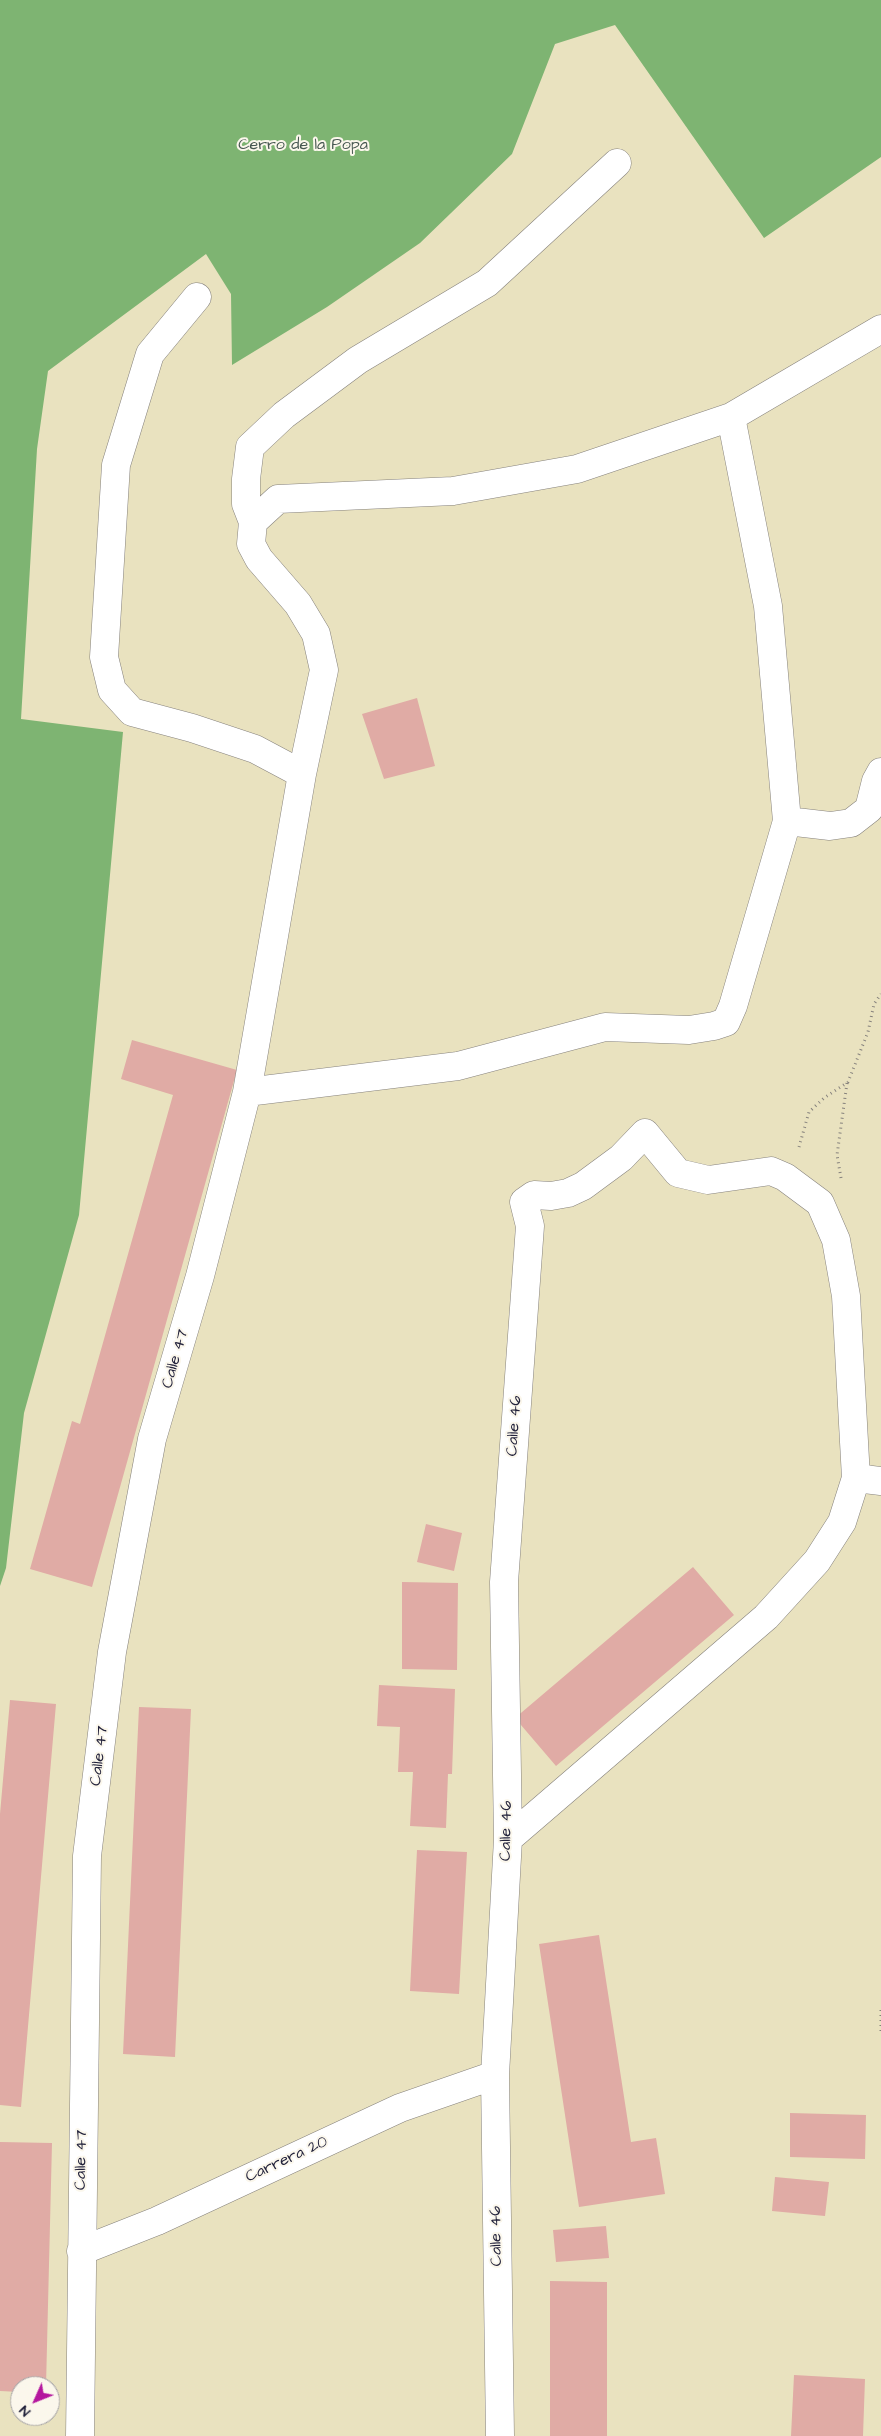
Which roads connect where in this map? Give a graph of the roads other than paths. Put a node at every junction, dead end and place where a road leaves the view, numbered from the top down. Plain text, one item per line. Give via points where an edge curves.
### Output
1 (617, 162) dead end
2 (197, 297) dead end
3 (881, 329) edge
4 (731, 417) junction
5 (253, 522) junction
6 (881, 772) edge
7 (302, 774) junction
8 (787, 821) junction
9 (247, 1092) junction
10 (868, 1480) edge
11 (508, 1840) junction
12 (495, 2075) junction
13 (81, 2252) junction
14 (80, 2436) edge
15 (500, 2436) edge

1 - 5 street, Calle 47 via 487,282 358,360 284,415 250,447 246,504
2 - 7 street via 150,354 116,465 104,657 112,690 132,712 255,750
3 - 4 street
4 - 5 street via 577,469 453,491 278,499
4 - 8 street via 768,606
5 - 7 street, Calle 47 via 250,544 298,604 316,634 324,670
6 - 8 street via 869,809 851,823 830,826
7 - 9 street, Calle 47
8 - 9 street via 726,1022 689,1030 605,1027 458,1066
9 - 13 street, Calle 47 via 200,1276 152,1439 112,1652 87,1856
10 - 11 street via 817,1562 766,1617
10 - 11 street, Calle 46 via 846,1296 836,1240 820,1203 785,1177 771,1171 708,1180 678,1173 645,1133 621,1158 583,1186 550,1196 534,1195 524,1202 530,1226 504,1582
11 - 12 street, Calle 46
12 - 13 street, Carrera 20 via 400,2108 157,2221
12 - 15 street, Calle 46
13 - 14 street, Calle 47

